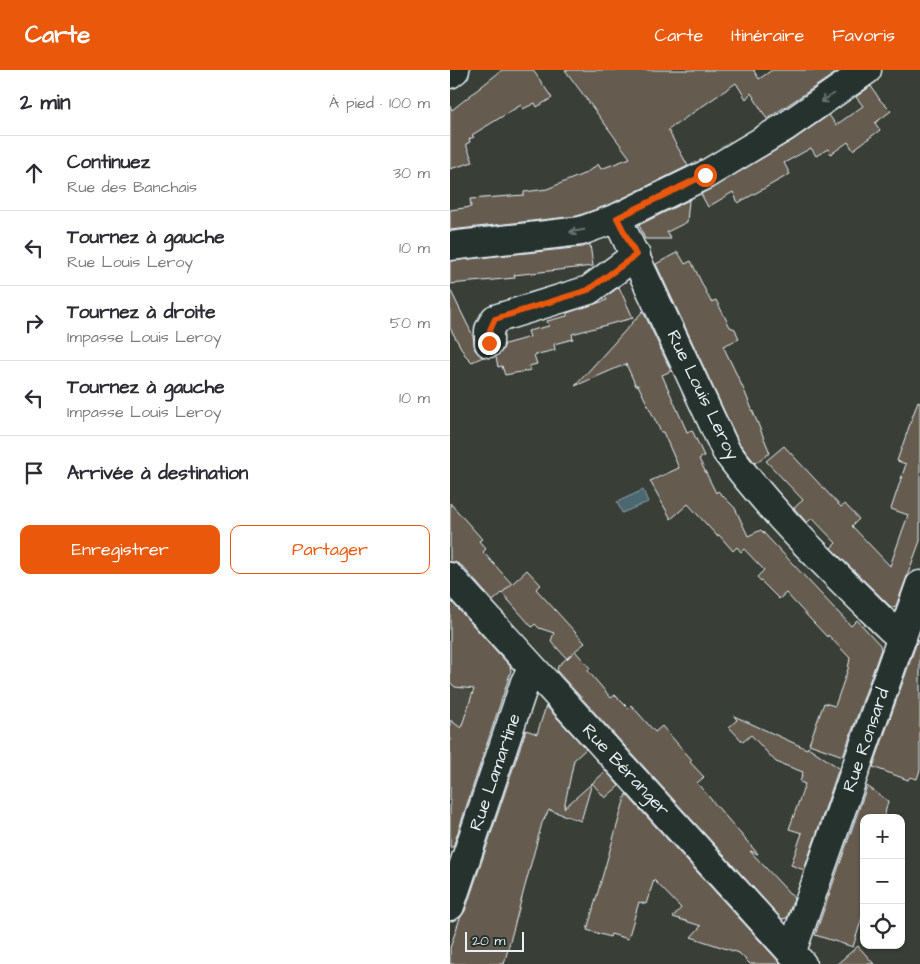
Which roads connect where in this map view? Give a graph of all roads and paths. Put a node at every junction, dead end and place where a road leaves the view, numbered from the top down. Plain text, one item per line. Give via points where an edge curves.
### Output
1 (455, 70) edge
2 (867, 70) edge
3 (450, 74) edge
4 (617, 218) junction
5 (450, 246) edge
6 (636, 255) junction
7 (489, 343) dead end
8 (450, 577) edge
9 (920, 585) edge
10 (902, 638) junction
11 (532, 669) junction
12 (450, 906) edge
13 (797, 958) edge

1 - 3 street
2 -> 4 street via 769,137 705,175
4 -> 5 street via 581,231
4 - 6 street, Rue Louis Leroy
6 - 7 street via 588,290 495,319
6 - 10 street, Rue Louis Leroy via 726,451 744,476 807,546
8 - 11 street, Rue Béranger
9 - 10 street, Rue Ronsard
10 - 13 street, Rue Ronsard
11 - 12 street, Rue Lamartine
11 - 13 street, Rue Béranger

